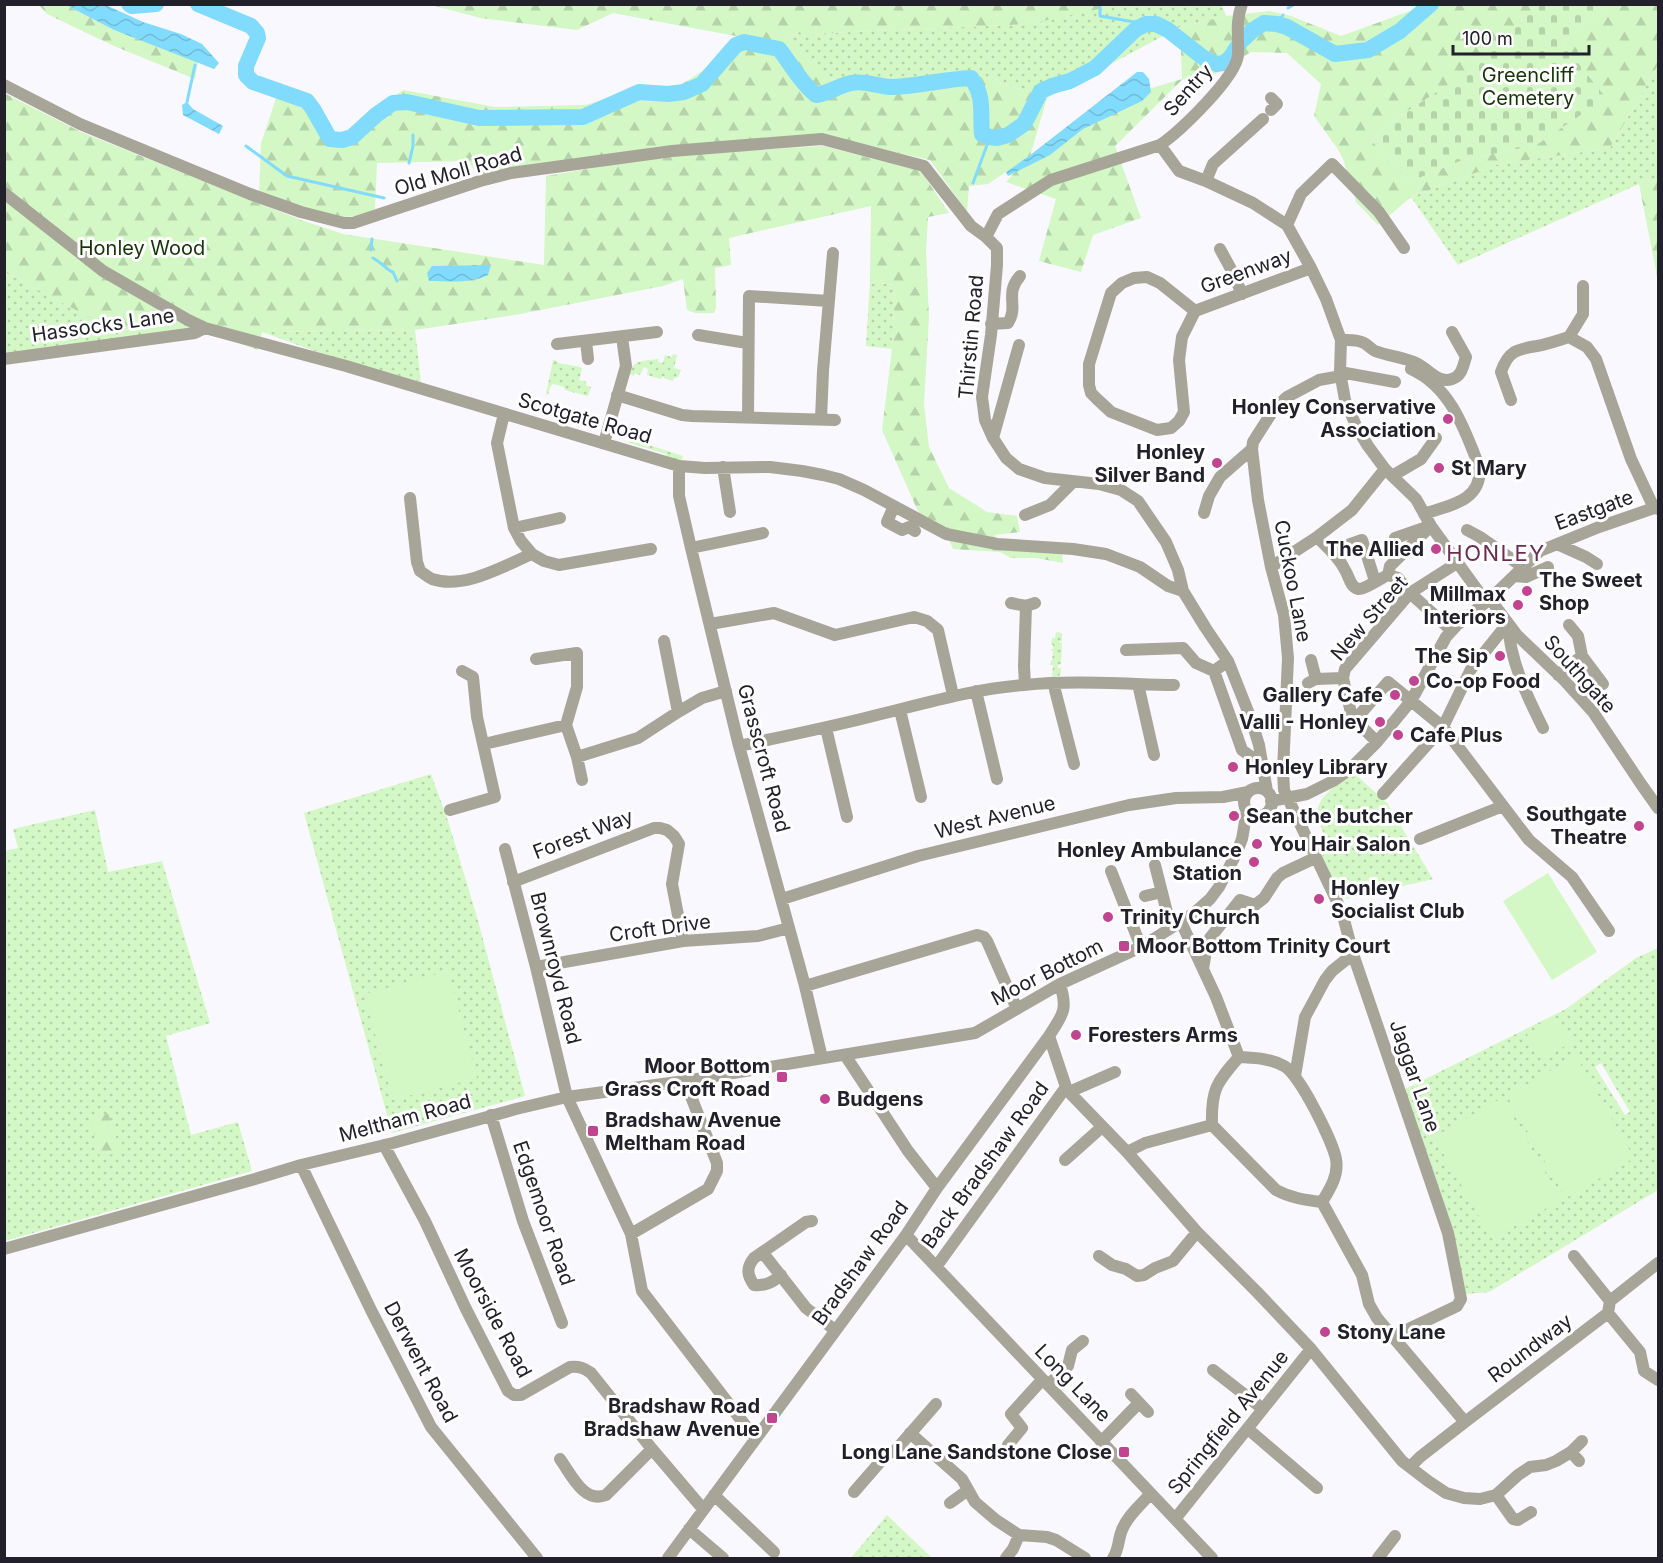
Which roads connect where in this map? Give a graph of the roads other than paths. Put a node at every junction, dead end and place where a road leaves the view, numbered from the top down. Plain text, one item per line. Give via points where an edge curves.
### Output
1 (1242, 4) edge
2 (4, 85) edge
3 (1269, 109) dead end
4 (1160, 145) junction
5 (1206, 181) junction
6 (4, 193) edge
7 (1287, 225) junction
8 (986, 237) junction
9 (1404, 248) dead end
10 (1220, 249) dead end
11 (833, 253) dead end
12 (1311, 268) junction
13 (1020, 276) dead end
14 (1583, 286) dead end
15 (1242, 294) junction
16 (829, 301) junction
17 (1195, 311) junction
18 (991, 324) junction
19 (205, 328) junction
20 (657, 332) dead end
21 (1452, 332) dead end
22 (698, 335) dead end
23 (622, 337) junction
24 (1569, 338) junction
25 (1341, 340) junction
26 (586, 341) junction
27 (747, 343) junction
28 (557, 344) dead end
29 (1019, 345) dead end
30 (4, 359) edge
31 (588, 359) dead end
32 (1411, 369) dead end
33 (1340, 374) junction
34 (1395, 382) dead end
35 (617, 395) junction
36 (1511, 400) dead end
37 (504, 414) junction
38 (748, 417) junction
39 (821, 419) junction
40 (835, 420) dead end
41 (993, 438) junction
42 (1436, 438) dead end
43 (604, 443) junction
44 (1252, 446) junction
45 (679, 466) junction
46 (723, 467) junction
47 (1388, 473) junction
48 (1073, 482) junction
49 (410, 498) dead end
50 (894, 506) junction
51 (1656, 509) edge
52 (730, 512) dead end
53 (1203, 513) dead end
54 (1424, 514) junction
55 (1025, 515) dead end
56 (560, 518) dead end
57 (1431, 526) junction
58 (514, 528) junction
59 (1467, 530) dead end
60 (915, 531) dead end
61 (763, 533) dead end
62 (1317, 537) junction
63 (1395, 538) dead end
64 (1557, 544) junction
65 (691, 548) junction
66 (651, 549) dead end
67 (532, 554) junction
68 (1333, 554) junction
69 (1457, 563) junction
70 (1597, 564) dead end
71 (1271, 567) junction
72 (1548, 567) dead end
73 (1518, 572) junction
74 (1388, 575) junction
75 (1375, 581) junction
76 (1183, 591) junction
77 (1410, 593) junction
78 (1488, 600) junction
79 (1011, 603) dead end
80 (1508, 623) junction
81 (710, 624) junction
82 (1569, 625) dead end
83 (1451, 630) junction
84 (664, 641) dead end
85 (1126, 650) dead end
86 (1582, 656) junction
87 (536, 659) dead end
88 (1311, 660) dead end
89 (1228, 661) junction
90 (462, 671) dead end
91 (1214, 671) junction
92 (1558, 675) junction
93 (1342, 678) junction
94 (1055, 683) junction
95 (1138, 684) junction
96 (1603, 684) dead end
97 (1025, 685) junction
98 (1174, 685) dead end
99 (726, 691) junction
100 (976, 691) junction
101 (953, 695) junction
102 (1411, 701) junction
103 (900, 710) junction
104 (678, 712) junction
105 (1355, 720) junction
106 (566, 725) junction
107 (1443, 727) junction
108 (826, 728) junction
109 (1543, 728) dead end
110 (1377, 742) junction
111 (484, 744) junction
112 (739, 746) junction
113 (1154, 755) dead end
114 (577, 756) junction
115 (1074, 764) dead end
116 (1261, 764) junction
117 (997, 778) dead end
118 (582, 780) dead end
119 (1249, 792) junction
120 (1383, 794) dead end
121 (1269, 796) junction
122 (921, 797) dead end
123 (1223, 797) junction
124 (1288, 798) junction
125 (1503, 806) junction
126 (1246, 808) junction
127 (1659, 808) edge
128 (450, 810) dead end
129 (1264, 814) junction
130 (847, 818) dead end
131 (1242, 839) junction
132 (1420, 839) dead end
133 (505, 849) dead end
134 (1315, 858) junction
135 (1155, 865) dead end
136 (1111, 871) dead end
137 (513, 882) junction
138 (1162, 892) junction
139 (1144, 896) dead end
140 (782, 899) junction
141 (1176, 925) junction
142 (789, 928) junction
143 (1609, 931) dead end
144 (1188, 936) junction
145 (1210, 938) junction
146 (683, 941) junction
147 (1141, 946) junction
148 (1353, 954) junction
149 (536, 967) junction
150 (1203, 969) junction
151 (1060, 984) junction
152 (805, 986) junction
153 (1017, 1009) junction
154 (1049, 1036) junction
155 (845, 1055) junction
156 (1239, 1057) junction
157 (822, 1058) junction
158 (1115, 1072) dead end
159 (1295, 1076) junction
160 (685, 1081) junction
161 (1068, 1089) junction
162 (567, 1097) junction
163 (491, 1115) junction
164 (1212, 1125) junction
165 (1102, 1127) junction
166 (384, 1145) junction
167 (1127, 1152) junction
168 (1065, 1160) dead end
169 (302, 1165) junction
170 (937, 1188) junction
171 (1322, 1202) junction
172 (812, 1221) dead end
173 (1197, 1232) junction
174 (631, 1234) junction
175 (906, 1235) junction
176 (4, 1249) edge
177 (764, 1253) junction
178 (1099, 1256) dead end
179 (1574, 1256) dead end
180 (1659, 1263) edge
181 (936, 1267) junction
182 (782, 1275) junction
183 (1609, 1307) junction
184 (562, 1323) dead end
185 (835, 1330) junction
186 (1394, 1336) junction
187 (1083, 1341) dead end
188 (1311, 1350) junction
189 (1213, 1370) dead end
190 (1659, 1380) edge
191 (1045, 1382) junction
192 (1139, 1403) dead end
193 (936, 1404) dead end
194 (1263, 1409) junction
195 (1465, 1422) junction
196 (1248, 1429) junction
197 (910, 1433) junction
198 (756, 1438) junction
199 (1582, 1441) dead end
200 (1101, 1442) junction
201 (1008, 1445) dead end
202 (651, 1449) junction
203 (560, 1459) dead end
204 (1410, 1467) junction
205 (1317, 1488) dead end
206 (968, 1490) junction
207 (854, 1492) dead end
208 (714, 1494) junction
209 (1150, 1494) junction
210 (1496, 1495) junction
211 (950, 1503) dead end
212 (703, 1509) junction
213 (1531, 1512) dead end
214 (1175, 1519) junction
215 (688, 1529) junction
216 (1019, 1535) junction
217 (1395, 1536) dead end
218 (774, 1552) dead end
219 (537, 1558) edge
220 (668, 1558) edge
221 (723, 1558) edge
222 (1006, 1558) edge
223 (1085, 1558) edge
224 (1113, 1558) edge
225 (1212, 1558) edge
226 (1378, 1558) edge

1 - 4 street, Sentry via 1236,64 1188,122
2 - 8 street, Old Moll Road via 80,124 250,194 344,223 511,173 672,151 822,139 924,166 971,226
3 - 5 street via 1212,164
4 - 5 street via 1179,171
4 - 8 street via 1051,180 998,214
5 - 7 street via 1253,203
6 - 19 street, Scotgate Road via 103,271
7 - 9 street via 1301,194 1332,164 1379,212
7 - 12 street
8 - 18 street, Thirstin Road via 997,249
10 - 15 street
11 - 16 street
12 - 15 street, Greenway
12 - 25 street
13 - 18 street via 1011,291 1012,316 1008,323
14 - 24 street via 1583,314
15 - 17 street, Greenway
16 - 27 street via 748,296
16 - 39 street
17 - 17 street, Greenway via 1182,337 1179,360 1184,412 1171,429 1157,430 1111,412 1096,399 1089,385 1089,364 1111,293 1122,283 1147,277
18 - 41 street, Thirstin Road via 982,397 985,420
19 - 30 street, Hassocks Lane via 195,333
19 - 37 street, Scotgate Road
20 - 23 street
21 - 25 street via 1466,357 1461,373 1448,380 1440,380 1405,358 1374,351 1363,342
22 - 27 street
23 - 26 street
23 - 35 street via 626,366
24 - 36 street via 1521,348 1511,354 1501,372
24 - 51 street via 1587,346 1596,359 1631,459
25 - 33 street, Southgate
26 - 28 street
26 - 31 street
27 - 38 street
29 - 41 street
32 - 54 street via 1426,378 1453,406 1480,469 1477,485 1467,499
33 - 34 street
33 - 44 street via 1287,397 1274,409
33 - 47 street, Southgate via 1345,400 1357,428
35 - 38 street via 682,415
35 - 43 street
37 - 43 street, Scotgate Road
37 - 58 street via 498,443
38 - 39 street
39 - 40 street
41 - 48 street, Thirstin Road via 1005,458 1019,469
42 - 47 street via 1421,459
43 - 45 street, Scotgate Road
44 - 53 street via 1220,477
44 - 71 street, Cuckoo Lane
45 - 46 street, Scotgate Road
45 - 65 street, Grasscroft Road via 679,496
46 - 50 street, Scotgate Road via 770,467 823,475
46 - 52 street
47 - 54 street, Southgate via 1416,499
47 - 62 street via 1352,510
48 - 55 street via 1050,505
48 - 76 street, Thirstin Road via 1121,490 1138,501 1166,542
49 - 67 street via 420,571 431,578 471,580
50 - 60 street via 886,522
50 - 76 street, Scotgate Road via 946,534 997,544 1106,554 1140,567
51 - 64 street, Eastgate
54 - 57 street, Southgate
56 - 58 street
57 - 63 street
57 - 69 street, Southgate
57 - 74 street via 1390,566
58 - 67 street
59 - 73 street
61 - 65 street
62 - 68 street
62 - 71 street
64 - 70 street
64 - 73 street, Eastgate via 1540,551
65 - 81 street, Grasscroft Road
66 - 67 street via 559,565
68 - 75 street via 1358,595
68 - 75 street via 1362,540
69 - 77 street, New Street
69 - 78 street, Southgate
71 - 124 street, Cuckoo Lane via 1284,615 1288,664 1282,771
72 - 73 street via 1526,577
73 - 78 street, Eastgate
74 - 75 street
74 - 77 street via 1398,578
76 - 89 street, Thirstin Road
77 - 83 street
77 - 93 street, New Street
78 - 80 street, Southgate
78 - 83 street, Eastgate
79 - 97 street via 1030,604
80 - 92 street, Southgate
80 - 107 street via 1471,669
80 - 109 street via 1508,638 1522,687
81 - 99 street, Grasscroft Road
81 - 101 street via 774,613 835,635 914,618 927,621 938,630
82 - 86 street via 1578,636
83 - 102 street
84 - 104 street
85 - 91 street via 1183,648 1196,663
86 - 92 street
86 - 96 street
87 - 106 street via 583,652
88 - 93 street via 1312,681
89 - 91 street
89 - 116 street, Thirstin Road via 1251,719
90 - 111 street via 473,677
91 - 116 street via 1242,750
92 - 127 street, Southgate via 1593,712
93 - 105 street, New Street
94 - 95 street
94 - 97 street
94 - 115 street
95 - 98 street
95 - 113 street
97 - 100 street
99 - 104 street via 702,698
99 - 112 street, Grasscroft Road
100 - 101 street
100 - 117 street
101 - 103 street
102 - 105 street via 1388,682
102 - 107 street
102 - 110 street
103 - 108 street
103 - 122 street
104 - 114 street via 638,738
105 - 110 street, New Street
106 - 111 street
106 - 114 street
107 - 120 street
107 - 125 street
108 - 112 street
108 - 130 street
110 - 124 street via 1333,781
111 - 128 street via 495,797
112 - 140 street, Grasscroft Road
114 - 118 street
116 - 119 street
116 - 121 street, Thirstin Road
119 - 121 street via 1258,788
119 - 123 street, West Avenue
119 - 126 street via 1244,802
121 - 124 street
121 - 129 street via 1270,808
123 - 126 street, West Avenue
123 - 140 street, West Avenue via 1129,805 918,856
124 - 134 street, Jaggar Lane
125 - 132 street
125 - 143 street via 1529,840 1572,877
126 - 129 street via 1254,815
126 - 131 street, Moor Bottom
129 - 131 street, Moor Bottom
131 - 141 street, Moor Bottom via 1210,899
133 - 137 street, Brownroyd Road
134 - 145 street via 1283,873 1255,905 1240,900
134 - 148 street, Jaggar Lane via 1342,912
135 - 138 street
136 - 147 street
137 - 146 street, Forest Way via 654,828 667,830 679,844 672,884
137 - 149 street, Brownroyd Road
138 - 139 street
138 - 141 street
140 - 142 street, Grasscroft Road
141 - 144 street
141 - 147 street, Moor Bottom
142 - 146 street, Croft Drive via 758,936
142 - 152 street, Grasscroft Road
144 - 145 street
144 - 150 street
145 - 150 street
146 - 149 street, Croft Drive
147 - 151 street, Moor Bottom
148 - 159 street via 1325,980 1305,1017
148 - 186 street, Jaggar Lane via 1448,1233 1461,1299 1457,1305
149 - 162 street, Brownroyd Road
150 - 156 street
151 - 153 street, Moor Bottom
151 - 154 street, Bradshaw Road via 1065,1006
152 - 153 street via 978,935 987,940
152 - 157 street, Grasscroft Road
153 - 155 street, Moor Bottom via 975,1033
154 - 161 street
154 - 170 street, Bradshaw Road
155 - 157 street, Moor Bottom
155 - 170 street
156 - 159 street via 1270,1060 1286,1066
156 - 164 street via 1216,1085 1211,1102
157 - 160 street, Meltham Road
158 - 161 street
159 - 171 street via 1337,1159 1332,1185
160 - 162 street, Meltham Road
160 - 174 street via 717,1171 708,1189
161 - 165 street
161 - 181 street, Back Bradshaw Road
162 - 163 street, Meltham Road
162 - 174 street, Brownroyd Road
163 - 166 street, Meltham Road
163 - 184 street, Edgemoor Road via 523,1221
164 - 167 street via 1145,1143
164 - 171 street via 1276,1190 1288,1197
165 - 167 street
165 - 168 street
166 - 169 street, Meltham Road
166 - 202 street, Moorside Road via 508,1391 521,1395 570,1367 584,1368
167 - 173 street
169 - 176 street, Meltham Road
169 - 219 street, Derwent Road via 431,1427
170 - 175 street, Bradshaw Road
171 - 186 street via 1362,1275 1369,1304
172 - 177 street
173 - 178 street via 1173,1261 1144,1275 1137,1276
173 - 188 street
174 - 198 street, Brownroyd Road via 642,1291
175 - 181 street, Long Lane
175 - 185 street, Bradshaw Road
177 - 182 street
177 - 182 street via 749,1264 749,1278 754,1286
179 - 183 street
180 - 183 street, Roundway
181 - 191 street, Long Lane
182 - 185 street via 806,1308
183 - 190 street via 1640,1352 1644,1371
183 - 195 street, Roundway
185 - 198 street, Bradshaw Road
186 - 195 street
187 - 191 street via 1072,1350 1068,1366
188 - 194 street, Springfield Avenue
188 - 204 street
189 - 194 street
191 - 200 street, Long Lane
191 - 201 street via 1011,1414 1022,1428
192 - 200 street
193 - 197 street
194 - 196 street, Springfield Avenue
195 - 204 street, Roundway
196 - 205 street
196 - 214 street, Springfield Avenue
197 - 206 street via 962,1479
197 - 207 street
198 - 208 street, Bradshaw Road
199 - 210 street via 1575,1456 1530,1467
200 - 209 street, Long Lane
202 - 203 street via 601,1497 586,1494
202 - 212 street, Moorside Road
204 - 210 street via 1446,1493 1480,1499
206 - 211 street
206 - 216 street via 975,1502
208 - 212 street, Bradshaw Road
208 - 218 street
209 - 214 street, Long Lane
209 - 224 street via 1126,1522
210 - 213 street via 1513,1519 1522,1523
212 - 215 street, Bradshaw Road
214 - 225 street, Long Lane
215 - 220 street, Bradshaw Road
215 - 221 street
216 - 222 street
216 - 223 street via 1056,1540
217 - 226 street

